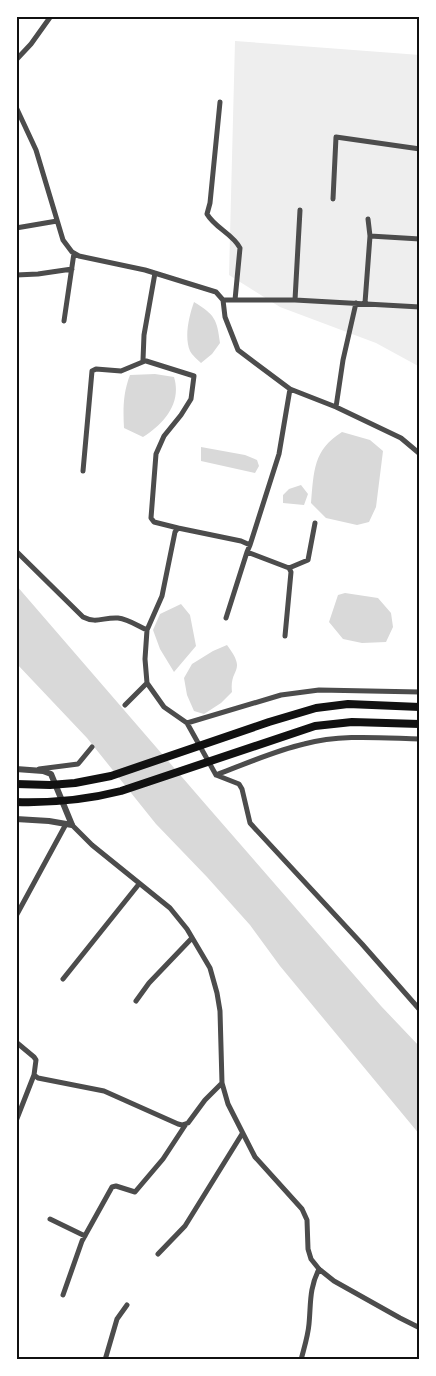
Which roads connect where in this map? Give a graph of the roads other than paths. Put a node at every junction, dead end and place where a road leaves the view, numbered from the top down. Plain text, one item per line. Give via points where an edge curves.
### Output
1 (52, 16) edge
2 (16, 60) edge
3 (220, 102) dead end
4 (17, 111) edge
5 (420, 149) edge
6 (333, 200) dead end
7 (300, 210) dead end
8 (368, 219) dead end
9 (57, 221) junction
10 (16, 228) edge
11 (370, 236) junction
12 (420, 240) edge
13 (74, 253) junction
14 (72, 269) junction
15 (155, 273) junction
16 (16, 275) edge
17 (224, 300) junction
18 (235, 300) junction
19 (296, 300) junction
20 (356, 303) junction
21 (365, 303) junction
22 (420, 307) edge
23 (64, 321) dead end
24 (146, 361) junction
25 (290, 389) junction
26 (336, 408) junction
27 (420, 454) edge
28 (83, 471) dead end
29 (315, 523) dead end
30 (178, 528) junction
31 (250, 545) junction
32 (16, 551) edge
33 (247, 552) junction
34 (289, 568) junction
35 (226, 618) dead end
36 (148, 630) junction
37 (285, 636) dead end
38 (146, 683) junction
39 (420, 692) edge
40 (125, 705) dead end
41 (420, 707) edge
42 (187, 723) junction
43 (420, 724) edge
44 (420, 739) edge
45 (92, 747) dead end
46 (16, 769) edge
47 (29, 770) junction
48 (216, 775) junction
49 (16, 784) edge
50 (16, 802) edge
51 (16, 818) edge
52 (69, 825) junction
53 (139, 884) junction
54 (16, 916) edge
55 (192, 938) junction
56 (63, 979) dead end
57 (136, 1000) dead end
58 (420, 1010) edge
59 (16, 1042) edge
60 (34, 1075) junction
61 (222, 1083) junction
62 (16, 1121) edge
63 (186, 1124) junction
64 (242, 1134) junction
65 (50, 1219) dead end
66 (85, 1236) junction
67 (158, 1254) dead end
68 (319, 1269) junction
69 (63, 1295) dead end
70 (127, 1305) dead end
71 (420, 1328) edge
72 (105, 1360) edge
73 (301, 1360) edge

1 - 2 street
3 - 18 street via 207,214 240,248
4 - 9 street via 36,150
5 - 6 street via 336,137
7 - 19 street
8 - 11 street
9 - 10 street
9 - 13 street via 63,240
11 - 12 street
11 - 21 street
13 - 14 street
13 - 15 street
14 - 16 street
14 - 23 street
15 - 17 street via 216,292
15 - 24 street via 144,335 143,360
17 - 18 street
17 - 25 street via 225,317 238,350
18 - 19 street
19 - 20 street
20 - 21 street
20 - 26 street
21 - 22 street
24 - 28 street via 121,371 92,371
24 - 30 street via 194,376 191,399 164,436 156,454 151,518 154,522
25 - 26 street
25 - 31 street via 280,454
26 - 27 street via 401,438
29 - 34 street via 308,560
30 - 31 street
30 - 36 street via 162,596
31 - 33 street
32 - 36 street via 83,617 90,621 118,618
33 - 34 street
33 - 35 street
34 - 37 street
36 - 38 street
38 - 40 street
38 - 42 street via 164,707
39 - 42 street via 319,690 281,695
41 - 49 main road via 332,705 300,712 111,776 75,784
42 - 48 street
43 - 50 main road via 352,722 315,726 105,795 71,801
44 - 48 street via 362,737 305,743
45 - 47 street via 78,764
46 - 47 street
47 - 52 street via 51,774
48 - 58 street via 239,784 250,823
51 - 52 street
52 - 53 street
52 - 54 street
53 - 55 street via 170,908
53 - 56 street
55 - 57 street
55 - 61 street via 210,968 217,993
59 - 60 street via 36,1060
60 - 62 street
60 - 63 street via 104,1091 178,1124
61 - 63 street
61 - 64 street
63 - 66 street via 163,1159 135,1192 113,1186
64 - 67 street via 185,1226
64 - 68 street via 255,1157 302,1209 307,1220 308,1250
65 - 66 street
66 - 69 street
68 - 71 street via 334,1281
68 - 73 street via 310,1292 307,1338
70 - 72 street via 117,1319

